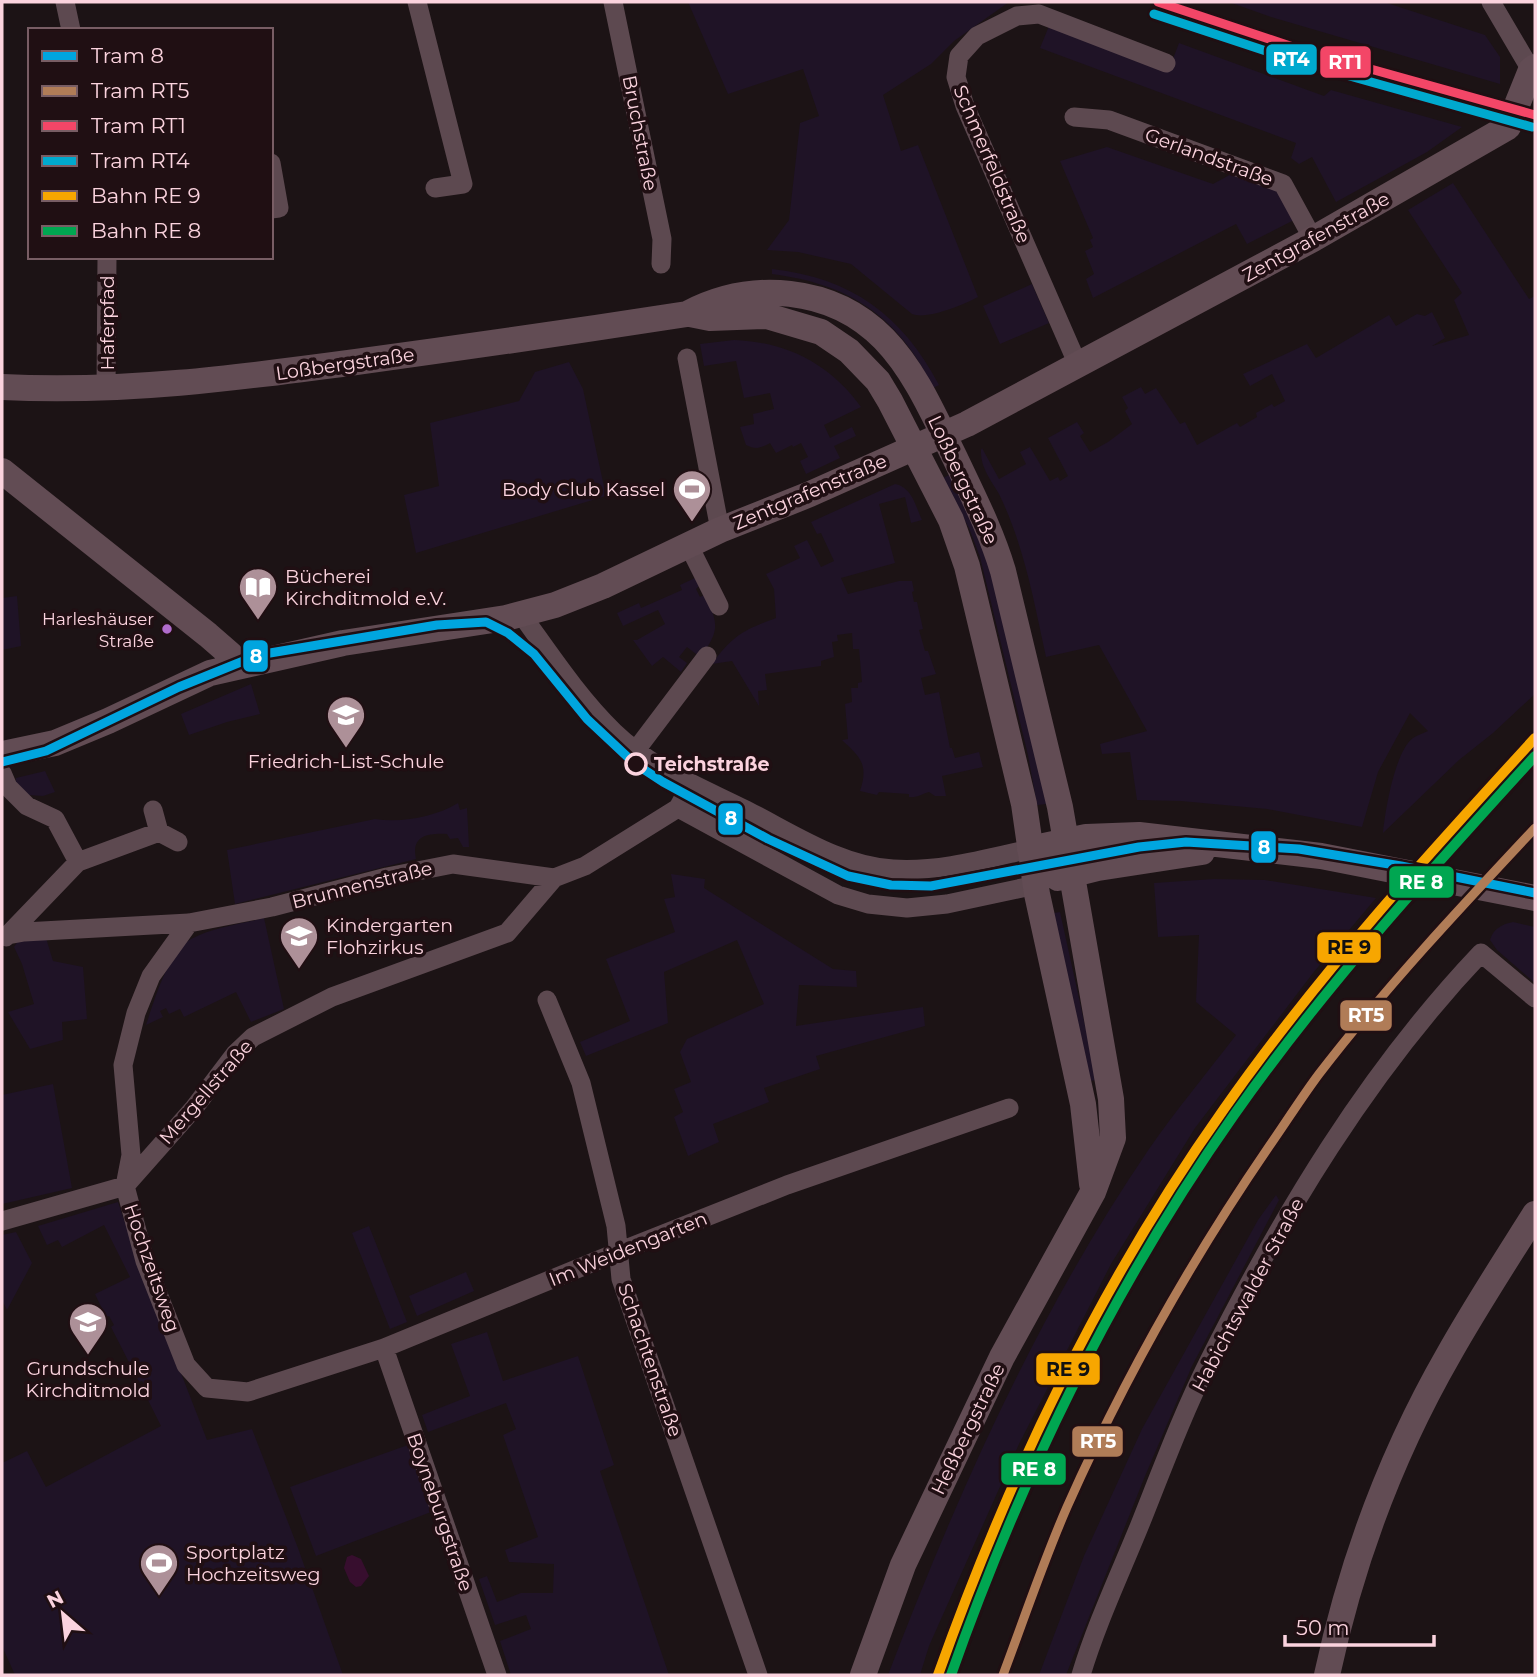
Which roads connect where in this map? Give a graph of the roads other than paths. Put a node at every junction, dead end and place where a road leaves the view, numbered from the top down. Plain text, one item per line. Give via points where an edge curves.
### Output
1 (65, 2) edge
2 (417, 2) edge
3 (613, 2) edge
4 (1491, 2) edge
5 (71, 28) edge
6 (1166, 63) dead end
7 (1533, 68) edge
8 (1074, 117) dead end
9 (273, 174) edge
10 (435, 188) dead end
11 (273, 209) edge
12 (1313, 239) junction
13 (107, 259) edge
14 (661, 264) dead end
15 (687, 313) junction
16 (687, 358) dead end
17 (1078, 365) junction
18 (2, 387) edge
19 (106, 389) junction
20 (943, 435) junction
21 (914, 448) junction
22 (2, 471) edge
23 (720, 530) junction
24 (689, 546) junction
25 (719, 606) dead end
26 (521, 614) junction
27 (708, 656) dead end
28 (235, 666) junction
29 (636, 750) junction
30 (2, 754) edge
31 (2, 773) edge
32 (691, 784) junction
33 (678, 808) junction
34 (153, 810) dead end
35 (159, 832) junction
36 (1066, 841) junction
37 (178, 842) dead end
38 (1234, 847) junction
39 (1030, 849) junction
40 (78, 862) junction
41 (1072, 874) junction
42 (554, 878) junction
43 (1036, 885) junction
44 (1523, 896) edge
45 (189, 923) junction
46 (3, 938) edge
47 (1535, 998) edge
48 (547, 1000) dead end
49 (1111, 1099) junction
50 (1083, 1104) junction
51 (1009, 1108) dead end
52 (125, 1186) junction
53 (1093, 1192) junction
54 (1535, 1214) edge
55 (2, 1221) edge
56 (618, 1252) junction
57 (384, 1348) junction
58 (248, 1392) joint
59 (497, 1675) edge
60 (758, 1675) edge
61 (863, 1675) edge
62 (1082, 1675) edge
63 (1327, 1675) edge

1 - 5 street
2 - 10 street via 463,184
3 - 14 street, Bruchstraße via 662,239
4 - 7 street
6 - 17 street, Schmerfeldstraße via 1039,14 1017,16 977,36 959,56 956,77 965,106
7 - 12 main road, Zentgrafenstraße via 1508,127
8 - 12 street, Gerlandstraße via 1109,120 1283,184
9 - 11 street via 279,208
12 - 17 main road, Zentgrafenstraße
13 - 19 street, Haferpfad
15 - 19 main road, Loßbergstraße via 253,377
15 - 20 main road, Loßbergstraße via 706,303 770,291 827,302 886,340
15 - 21 main road, Loßbergstraße via 710,318 767,316 821,332 849,351 878,381
16 - 23 street
17 - 20 main road, Zentgrafenstraße
18 - 19 main road, Loßbergstraße
20 - 21 main road, Zentgrafenstraße
20 - 36 main road, Loßbergstraße via 992,536 1003,571
21 - 23 main road, Zentgrafenstraße
21 - 39 main road, Loßbergstraße via 965,557 1024,804
22 - 28 main road via 208,635 231,656
23 - 24 main road, Zentgrafenstraße
24 - 25 street
24 - 26 main road, Zentgrafenstraße via 603,586
26 - 28 main road, Zentgrafenstraße
26 - 29 street via 581,696
27 - 29 street
28 - 30 main road, Zentgrafenstraße via 55,743
29 - 32 street
31 - 40 street via 8,787 27,806 55,819
32 - 33 street, Brunnenstraße
32 - 39 street via 842,859 891,869 952,866
33 - 42 street, Brunnenstraße via 585,866
33 - 43 street via 838,895 868,904 907,908 947,904
34 - 35 street
35 - 37 street
35 - 40 street
36 - 38 main road via 1139,835
36 - 39 main road
36 - 41 main road, Heßbergstraße
38 - 41 main road
38 - 44 main road via 1321,856
39 - 43 main road, Loßbergstraße
40 - 46 street
41 - 43 main road
41 - 49 main road, Heßbergstraße
42 - 45 street, Brunnenstraße via 453,864
42 - 52 street, Mergellstraße via 507,933 332,997 253,1037
43 - 50 main road
45 - 46 street, Brunnenstraße via 36,931
45 - 52 street, Hochzeitsweg via 151,976 123,1065 131,1155
47 - 62 street, Habichtswalder Straße via 1481,953 1391,1060 1332,1143 1208,1363
48 - 56 street, Schachtenstraße via 580,1083 616,1226
49 - 50 main road
49 - 53 main road, Heßbergstraße via 1112,1138
50 - 53 main road
51 - 56 street, Im Weidengarten via 787,1185
52 - 55 street
52 - 58 street, Hochzeitsweg via 145,1261 186,1366 207,1388
53 - 61 main road, Heßbergstraße via 1002,1357 909,1553
54 - 63 main road via 1448,1355 1391,1471 1359,1558
56 - 57 street, Im Weidengarten
56 - 60 street, Schachtenstraße via 621,1279
57 - 58 street, Im Weidengarten
57 - 59 street, Boyneburgstraße

